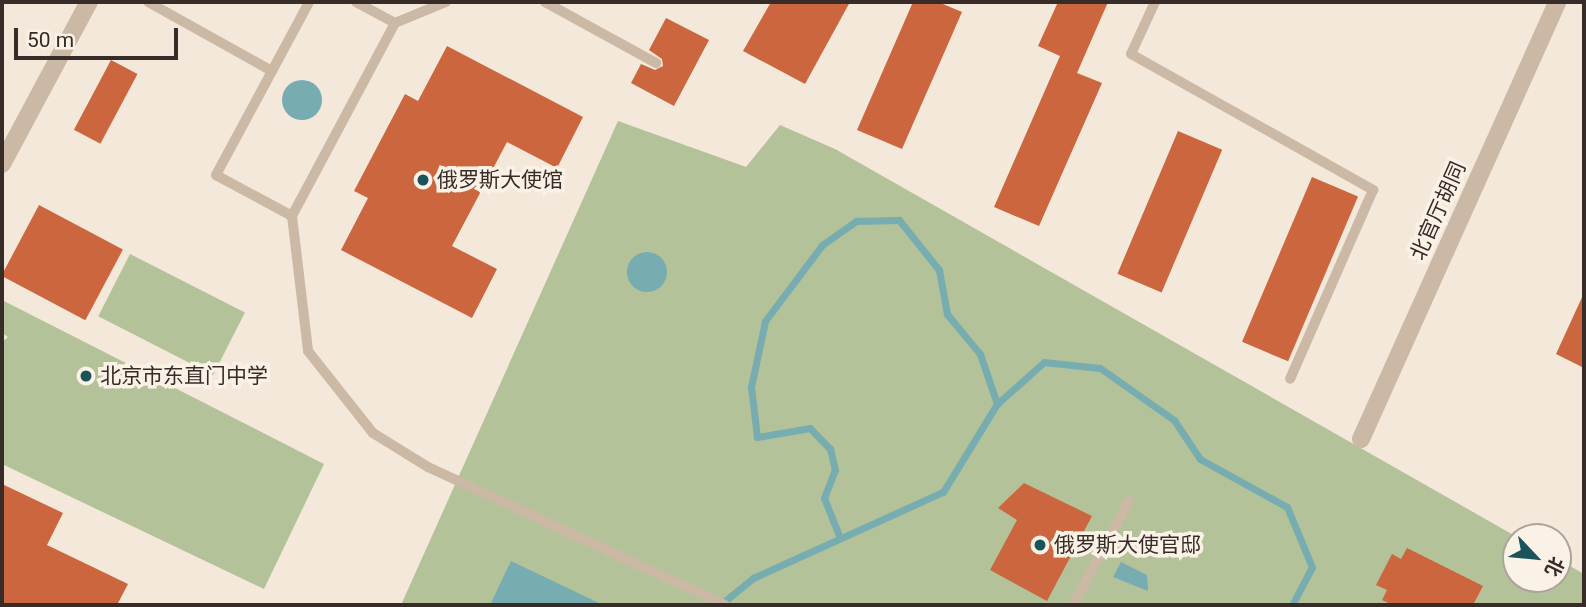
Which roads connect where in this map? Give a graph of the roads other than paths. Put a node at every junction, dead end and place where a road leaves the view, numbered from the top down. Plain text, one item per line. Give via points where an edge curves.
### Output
1 (89, 2) edge
2 (148, 2) edge
3 (309, 2) edge
4 (356, 2) edge
5 (446, 2) edge
6 (545, 2) edge
7 (1155, 2) edge
8 (1557, 2) edge
9 (395, 23) junction
10 (656, 63) dead end
11 (272, 71) junction
12 (2, 164) edge
13 (292, 216) junction
14 (1290, 379) dead end
15 (1361, 439) dead end
16 (1129, 502) dead end
17 (725, 605) edge
18 (1073, 605) edge

1 - 12 street
2 - 11 lane
3 - 11 lane
4 - 9 lane
5 - 9 lane
6 - 10 lane
7 - 14 lane via 1131,54 1373,190
8 - 15 street, 北官厅胡同
9 - 13 lane
11 - 13 lane via 216,175
13 - 17 lane via 308,351 373,433 428,467
16 - 18 lane

